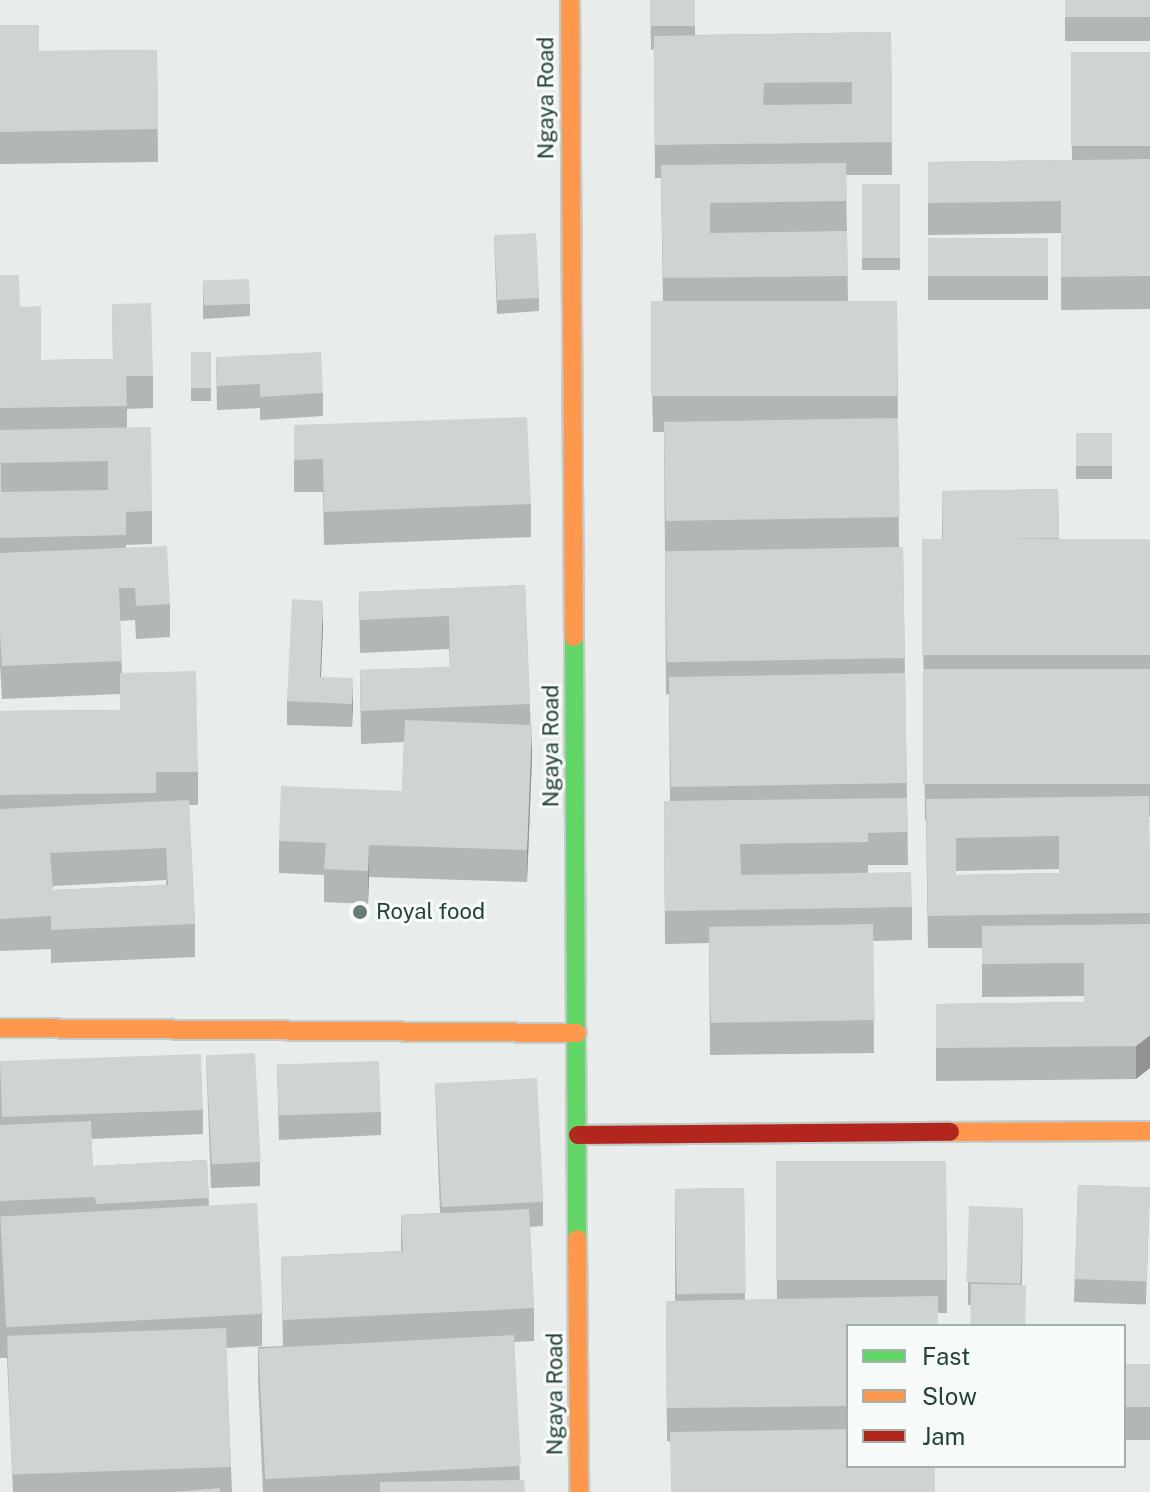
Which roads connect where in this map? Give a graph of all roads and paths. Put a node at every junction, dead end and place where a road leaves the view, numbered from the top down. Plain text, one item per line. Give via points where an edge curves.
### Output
1 (570, 0) edge
2 (0, 1028) edge
3 (577, 1033) junction
4 (1150, 1131) edge
5 (578, 1135) junction
6 (579, 1492) edge

1 - 3 street, Ngaya Road
2 - 3 street
3 - 5 street, Ngaya Road
4 - 5 street
5 - 6 street, Ngaya Road

